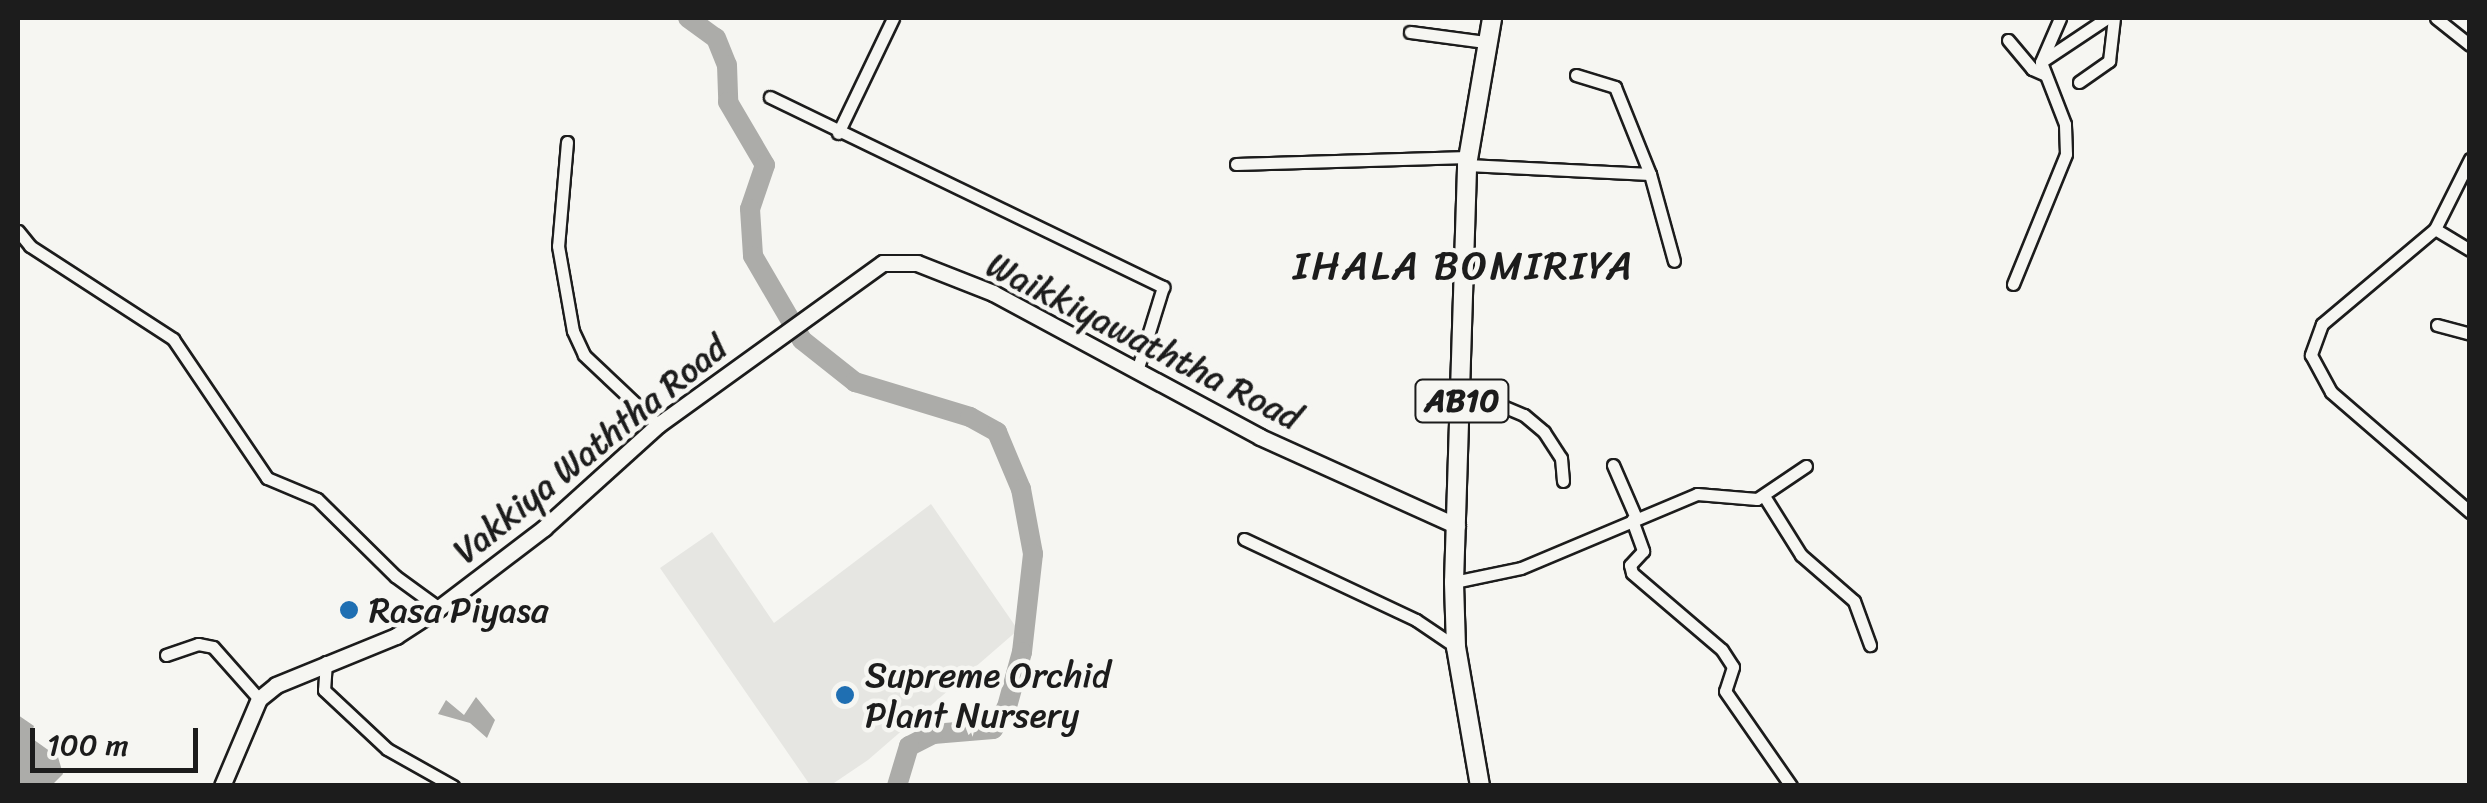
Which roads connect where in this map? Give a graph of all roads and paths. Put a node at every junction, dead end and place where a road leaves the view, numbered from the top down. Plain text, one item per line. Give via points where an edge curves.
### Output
1 (894, 18) edge
2 (1492, 18) edge
3 (2060, 18) edge
4 (2110, 18) edge
5 (2436, 18) edge
6 (1410, 32) dead end
7 (2008, 40) dead end
8 (1485, 42) junction
9 (2470, 45) edge
10 (2043, 68) junction
11 (1576, 76) dead end
12 (2079, 82) dead end
13 (770, 97) dead end
14 (838, 133) junction
15 (567, 142) dead end
16 (2470, 159) edge
17 (1468, 161) junction
18 (1236, 164) dead end
19 (1650, 174) junction
20 (2435, 229) junction
21 (18, 231) edge
22 (2470, 250) edge
23 (1674, 261) dead end
24 (2013, 284) dead end
25 (808, 316) joint
26 (2437, 325) dead end
27 (2470, 334) edge
28 (1138, 368) junction
29 (1462, 389) junction
30 (658, 425) junction
31 (1613, 465) dead end
32 (1806, 466) dead end
33 (1563, 482) dead end
34 (1764, 496) junction
35 (2468, 508) edge
36 (1634, 519) junction
37 (1457, 526) junction
38 (1244, 539) dead end
39 (1454, 582) junction
40 (439, 608) junction
41 (1870, 645) dead end
42 (1456, 647) junction
43 (166, 654) dead end
44 (326, 659) junction
45 (259, 699) junction
46 (222, 786) edge
47 (453, 786) edge
48 (1480, 786) edge
49 (1791, 786) edge

1 - 14 street
2 - 8 main road, AB10
3 - 10 street
4 - 10 street
4 - 12 street via 2109,61
5 - 9 street
6 - 8 street
7 - 10 street via 2032,69
8 - 17 main road, AB10
10 - 24 street via 2065,124 2066,154
11 - 19 street via 1615,86
13 - 14 street
14 - 28 street via 1163,287
15 - 30 street via 558,246 573,331 584,356
16 - 20 street
17 - 18 street
17 - 19 street
17 - 29 main road, AB10
19 - 23 street
20 - 22 street
20 - 35 street via 2322,324 2311,354 2331,392
21 - 40 street via 30,246 173,340 267,478 317,499 395,576
25 - 28 street, Waikkiyawaththa Road via 882,263 900,260 993,293
25 - 30 street, Vakkiya Waththa Road
26 - 27 street
28 - 37 street, Waikkiyawaththa Road via 1260,437
29 - 33 street via 1524,414 1544,432 1561,458
29 - 37 main road, AB10
30 - 40 street, Vakkiya Waththa Road via 544,528
31 - 36 street
32 - 34 street
34 - 36 street via 1696,494
34 - 41 street via 1801,555 1854,601
36 - 39 street via 1521,568
36 - 49 street via 1644,552 1630,565 1632,573 1722,650 1733,668 1725,692
37 - 39 main road, AB10
38 - 42 street via 1416,620
39 - 42 main road, AB10
40 - 44 street, Vakkiya Waththa Road via 396,636
42 - 48 main road, AB10
43 - 45 street via 198,644 213,647
44 - 45 street, Vakkiya Waththa Road
44 - 47 street via 324,690 387,749
45 - 46 street

